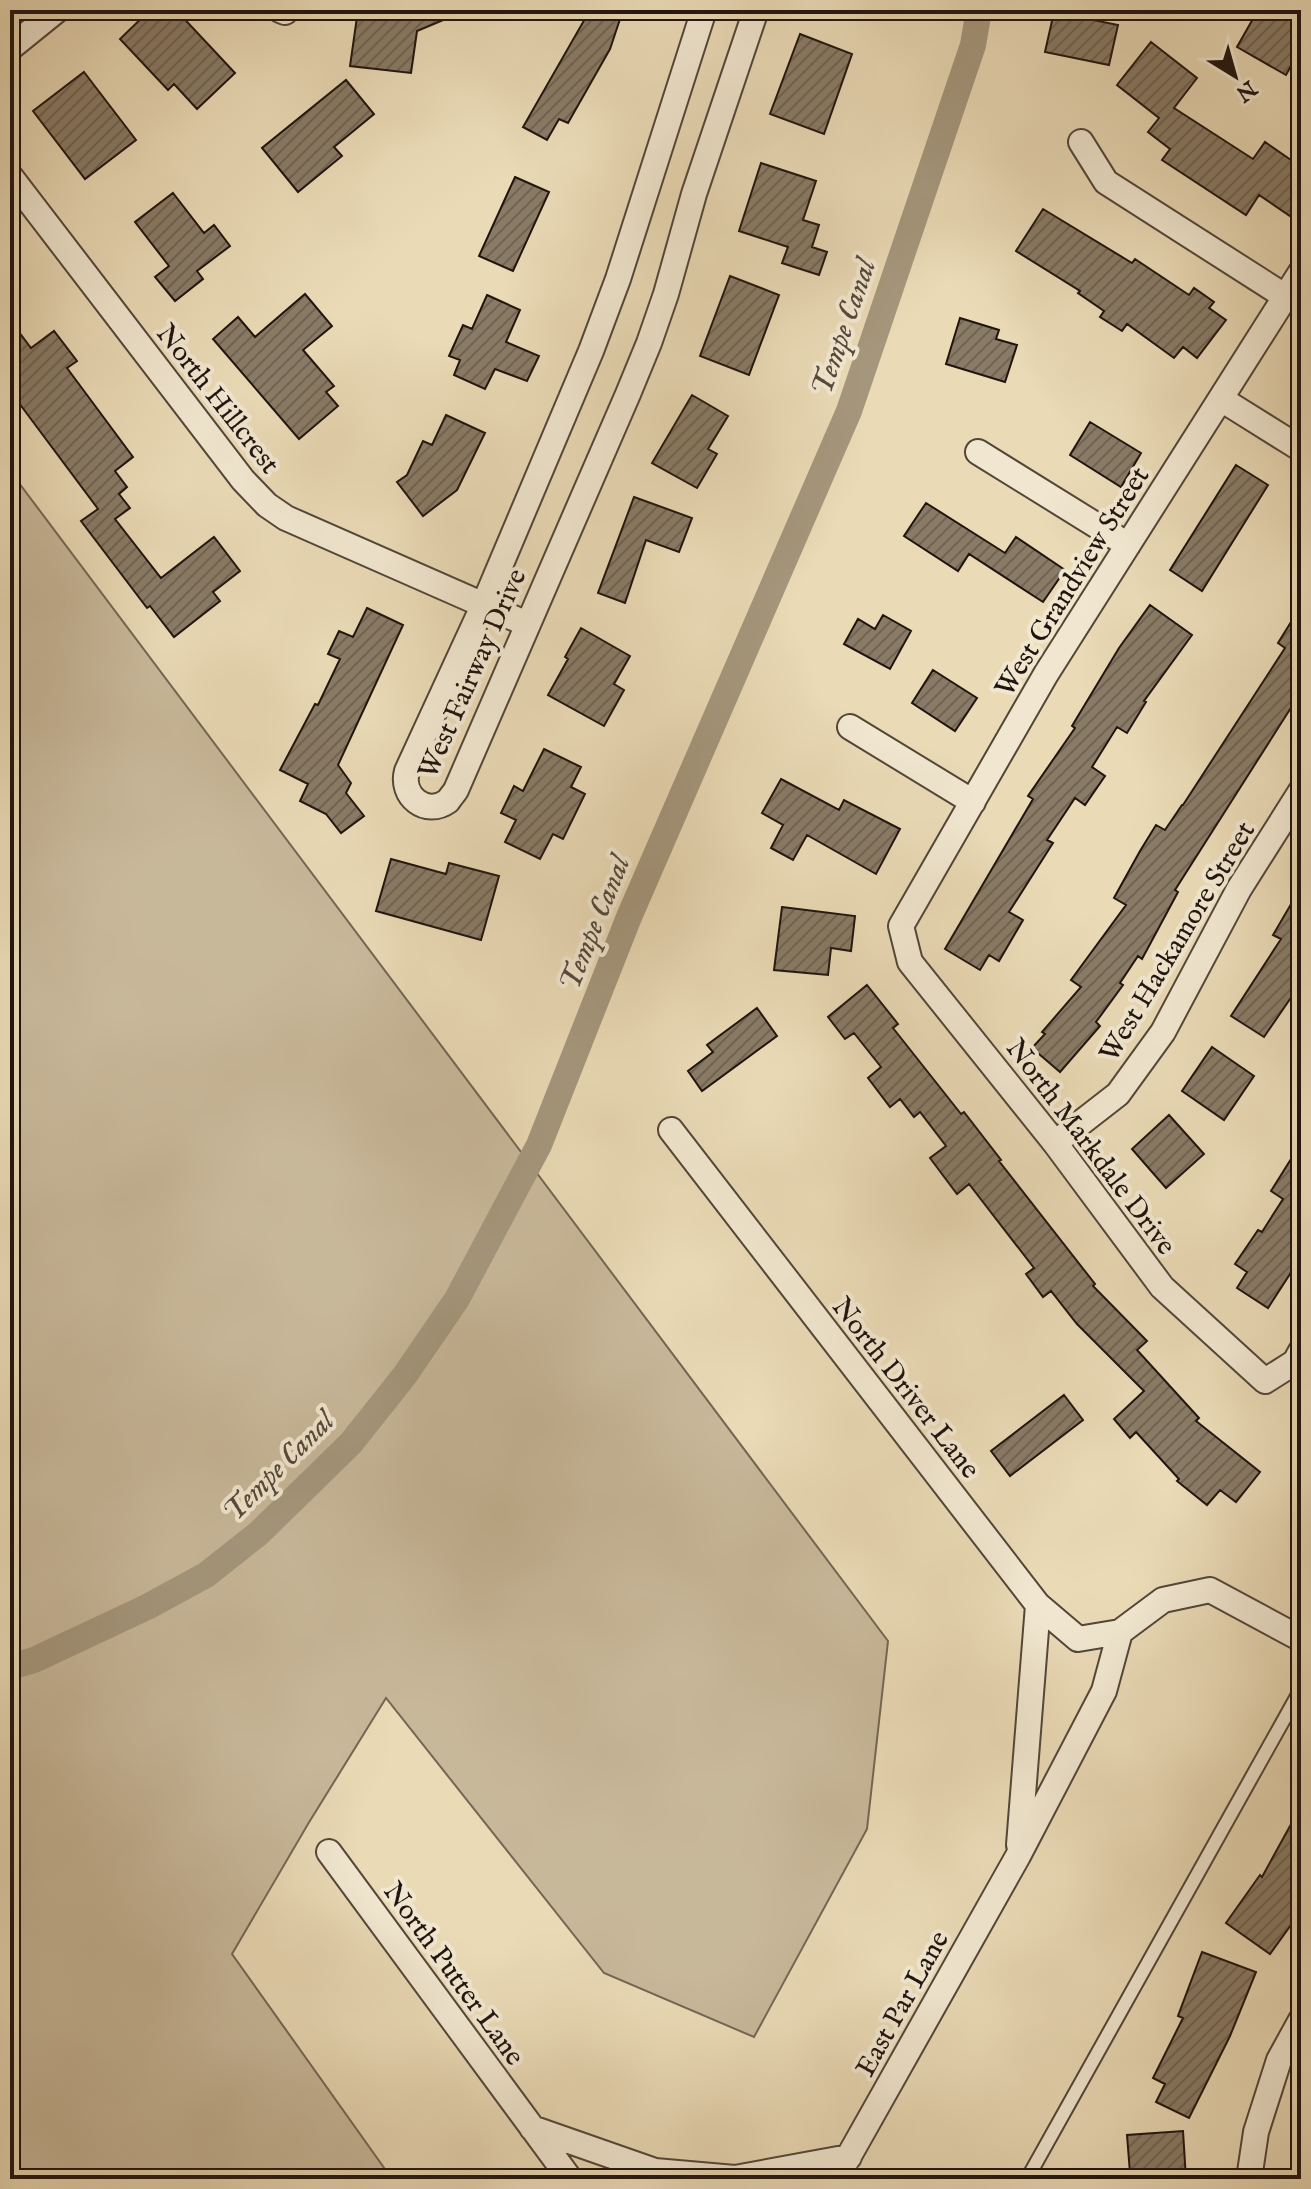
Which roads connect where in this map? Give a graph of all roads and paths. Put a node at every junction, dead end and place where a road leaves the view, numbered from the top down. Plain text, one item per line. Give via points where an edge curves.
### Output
1 (57, 10) edge
2 (704, 10) edge
3 (756, 10) edge
4 (10, 48) edge
5 (1081, 142) dead end
6 (10, 176) edge
7 (1301, 272) edge
8 (1286, 297) junction
9 (1221, 399) junction
10 (1301, 449) edge
11 (978, 452) dead end
12 (1128, 545) junction
13 (484, 604) junction
14 (527, 624) junction
15 (850, 727) dead end
16 (1301, 791) edge
17 (973, 802) junction
18 (901, 926) joint
19 (671, 1130) dead end
20 (1055, 1143) junction
21 (1301, 1351) edge
22 (1038, 1605) junction
23 (1120, 1632) junction
24 (1301, 1639) edge
25 (1301, 1689) edge
26 (329, 1852) dead end
27 (1018, 1856) junction
28 (1301, 2020) edge
29 (532, 2128) junction
30 (849, 2157) junction
31 (570, 2179) edge
32 (836, 2179) edge
33 (1027, 2179) edge
34 (1249, 2179) edge

1 - 4 street
2 - 13 street, West Fairway Drive via 618,279
3 - 14 street, West Fairway Drive via 649,343
5 - 8 street via 1106,182
6 - 13 street, North Hillcrest via 267,505
7 - 8 street, West Grandview Street
8 - 9 street, West Grandview Street
9 - 10 street
9 - 12 street, West Grandview Street
11 - 12 street
12 - 17 street, West Grandview Street
13 - 14 street, North Hillcrest
13 - 14 street, West Fairway Drive via 407,771 409,795 420,803 439,805 456,790
15 - 17 street
16 - 20 street, West Hackamore Street via 1239,889 1163,1032 1118,1094
17 - 18 street, West Grandview Street
18 - 20 street, North Markdale Drive via 910,962
19 - 22 street, North Driver Lane
20 - 21 street, North Markdale Drive via 1162,1287 1265,1381 1295,1362
22 - 23 street, North Driver Lane via 1078,1639
22 - 27 street, East Par Lane
23 - 24 street via 1163,1600 1210,1590
23 - 27 street, East Par Lane via 1104,1691
25 - 33 lane
26 - 29 street, North Putter Lane
27 - 30 street, East Par Lane
28 - 34 street via 1274,2074 1256,2132
29 - 30 street via 655,2171 735,2178
29 - 31 street, North Putter Lane
30 - 32 street, East Par Lane

